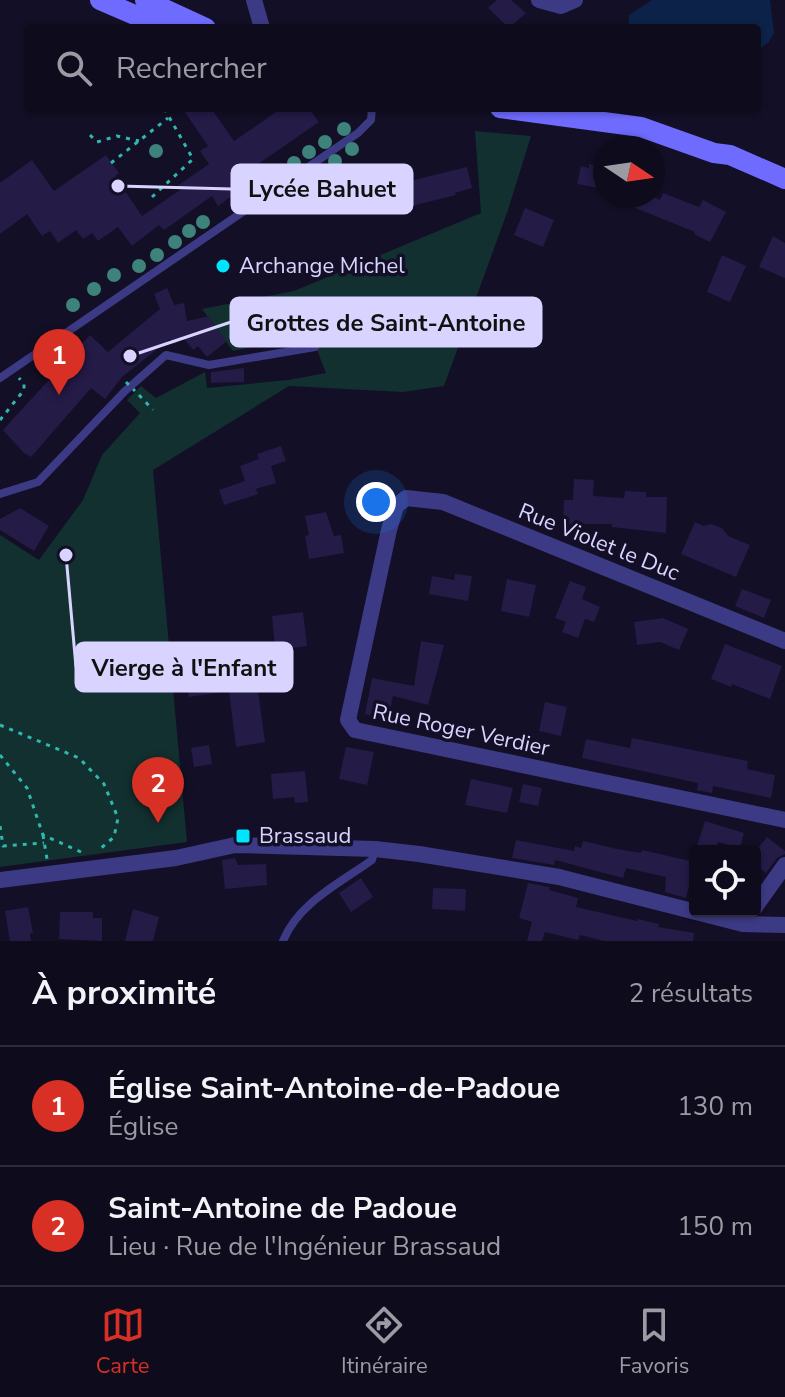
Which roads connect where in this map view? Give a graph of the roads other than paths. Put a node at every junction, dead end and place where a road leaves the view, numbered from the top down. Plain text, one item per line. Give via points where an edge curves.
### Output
1 (100, 0) edge
2 (145, 0) edge
3 (254, 0) edge
4 (539, 0) edge
5 (575, 0) edge
6 (156, 24) edge
7 (197, 24) edge
8 (261, 24) edge
9 (372, 112) edge
10 (530, 112) edge
11 (714, 153) junction
12 (785, 179) edge
13 (785, 192) edge
14 (315, 347) dead end
15 (0, 378) edge
16 (0, 494) edge
17 (396, 506) joint
18 (785, 641) edge
19 (785, 820) edge
20 (375, 849) junction
21 (785, 865) edge
22 (0, 880) edge
23 (761, 899) edge
24 (689, 902) edge
25 (756, 917) edge
26 (783, 930) edge
27 (283, 941) edge

1 - 6 main road
2 - 7 main road
3 - 8 street
4 - 5 street via 561,6
9 - 15 lane via 358,133
10 - 11 main road via 641,127
11 - 12 main road
11 - 13 main road
14 - 16 lane via 209,365 166,355 38,482
17 - 18 street, Rue Violet le Duc via 406,498 443,502
17 - 19 street, Rue Roger Verdier via 348,720 355,730
20 - 22 street via 235,845 176,858
20 - 24 street
20 - 27 lane via 372,860 304,908
21 - 23 street
25 - 26 street

